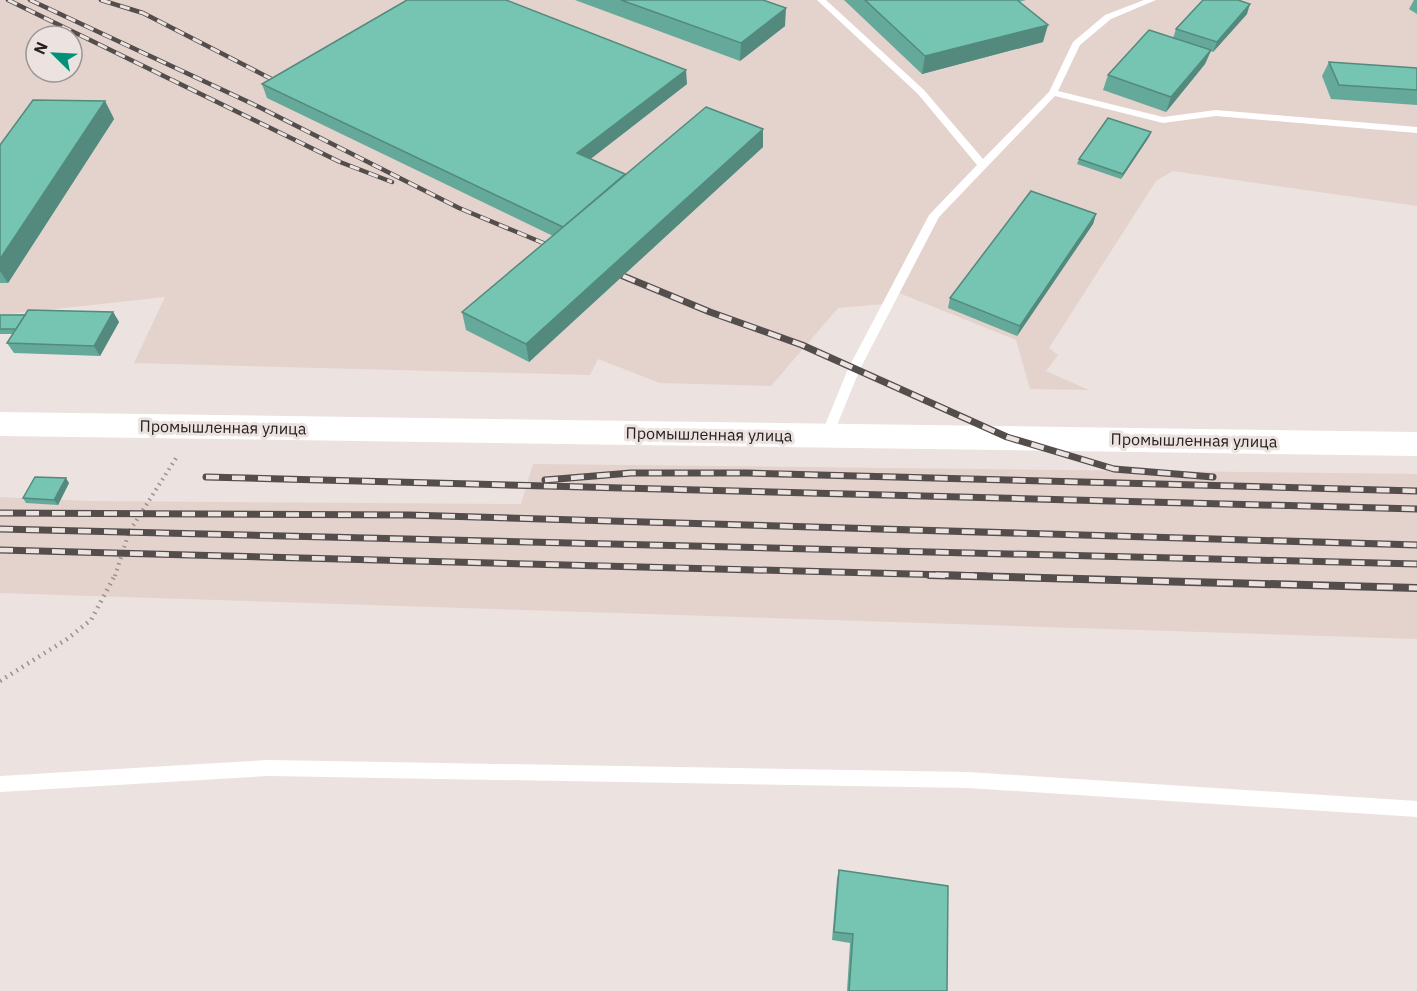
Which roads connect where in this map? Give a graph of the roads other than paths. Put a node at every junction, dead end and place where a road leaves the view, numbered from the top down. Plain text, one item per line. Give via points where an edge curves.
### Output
1 (821, 0) edge
2 (1152, 0) edge
3 (1053, 93) junction
4 (1417, 129) edge
5 (983, 165) junction
6 (0, 424) edge
7 (827, 435) junction
8 (1417, 444) edge
9 (0, 784) edge
10 (1417, 809) edge

1 - 5 lane via 921,92
2 - 3 lane via 1108,17 1076,44
3 - 4 lane via 1163,120 1216,113
3 - 5 lane
5 - 7 lane via 934,215 855,369
6 - 7 street, Промышленная улица
7 - 8 street, Промышленная улица
9 - 10 lane via 291,768 968,780

